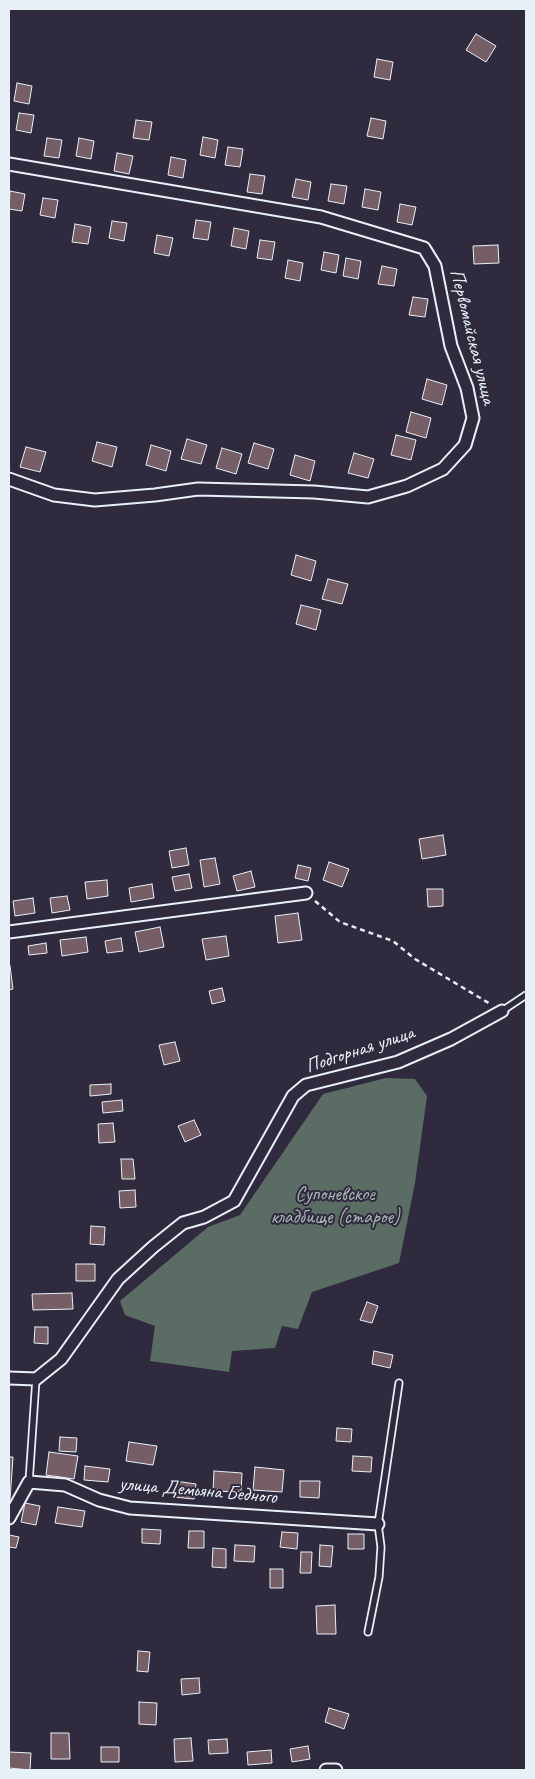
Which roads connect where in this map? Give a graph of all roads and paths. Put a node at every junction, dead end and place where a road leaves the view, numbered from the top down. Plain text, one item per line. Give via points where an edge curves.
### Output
1 (9, 164) edge
2 (9, 479) edge
3 (306, 893) joint
4 (9, 932) edge
5 (526, 995) edge
6 (502, 1010) junction
7 (9, 1378) edge
8 (36, 1380) junction
9 (398, 1383) dead end
10 (29, 1482) junction
11 (9, 1518) edge
12 (378, 1524) junction
13 (368, 1632) dead end
14 (326, 1770) edge
15 (336, 1770) edge

1 - 2 street, Первомайская улица via 321,217 424,248 435,266 451,346 467,388 473,418 465,445 443,469 407,486 368,497 198,489 95,500 54,495
3 - 4 street
3 - 6 path via 340,922 393,942 415,959
5 - 6 lane
6 - 8 street, Подгорная улица via 450,1039 398,1062 306,1085 293,1096 234,1202 183,1223 118,1279 61,1359
7 - 8 street
8 - 10 lane
9 - 12 lane
10 - 11 street
10 - 12 street, улица Демьяна Бедного via 65,1485 99,1500 130,1508
12 - 13 lane via 381,1547 379,1577
14 - 15 street

